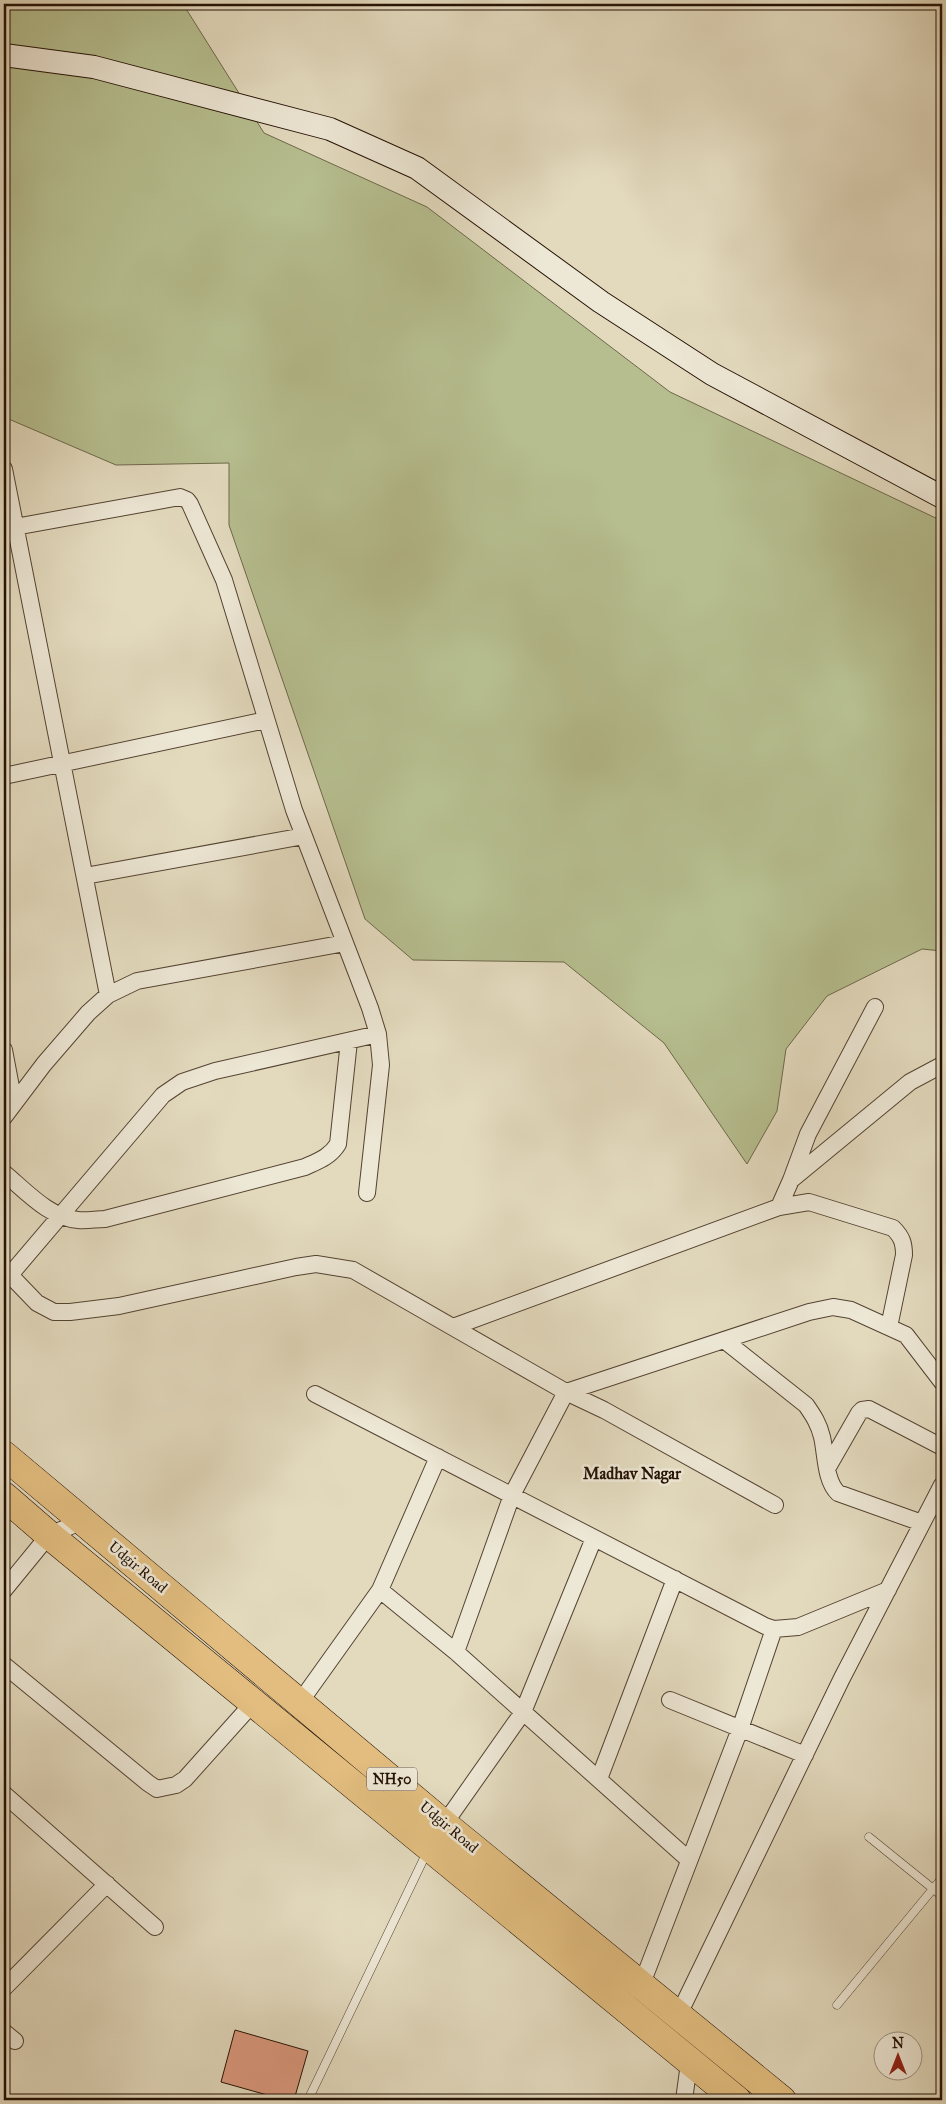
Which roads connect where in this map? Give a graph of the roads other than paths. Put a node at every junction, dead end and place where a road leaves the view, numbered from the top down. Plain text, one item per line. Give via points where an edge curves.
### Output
1 (4, 55) edge
2 (4, 469) edge
3 (942, 496) edge
4 (15, 527) junction
5 (266, 720) junction
6 (62, 764) junction
7 (4, 776) edge
8 (304, 836) junction
9 (84, 876) junction
10 (346, 943) junction
11 (108, 995) junction
12 (875, 1007) dead end
13 (378, 1034) junction
14 (349, 1041) junction
15 (4, 1050) edge
16 (942, 1065) edge
17 (14, 1104) junction
18 (4, 1117) edge
19 (4, 1173) edge
20 (791, 1180) junction
21 (367, 1193) dead end
22 (779, 1207) junction
23 (61, 1216) junction
24 (7, 1279) edge
25 (453, 1327) junction
26 (889, 1327) junction
27 (724, 1340) junction
28 (942, 1382) edge
29 (566, 1392) junction
30 (315, 1394) dead end
31 (942, 1447) edge
32 (4, 1455) edge
33 (438, 1457) junction
34 (828, 1467) junction
35 (940, 1494) edge
36 (512, 1495) junction
37 (4, 1496) edge
38 (775, 1505) dead end
39 (83, 1522) junction
40 (922, 1523) junction
41 (49, 1535) junction
42 (594, 1538) junction
43 (675, 1579) junction
44 (4, 1590) edge
45 (380, 1590) junction
46 (888, 1590) junction
47 (774, 1628) junction
48 (456, 1652) junction
49 (4, 1665) edge
50 (670, 1700) dead end
51 (300, 1702) junction
52 (253, 1703) junction
53 (523, 1712) junction
54 (740, 1729) junction
55 (805, 1755) junction
56 (599, 1778) junction
57 (4, 1794) edge
58 (444, 1824) junction
59 (869, 1836) dead end
60 (429, 1848) junction
61 (689, 1860) junction
62 (942, 1878) edge
63 (107, 1884) junction
64 (934, 1888) junction
65 (942, 1896) edge
66 (156, 1927) dead end
67 (641, 1986) junction
68 (4, 1988) edge
69 (837, 2005) dead end
70 (687, 2023) junction
71 (689, 2061) junction
72 (308, 2100) edge
73 (684, 2100) edge
74 (737, 2100) edge
75 (782, 2100) edge

1 - 3 main road via 94,67 330,129 417,168 601,302 712,374
2 - 4 street
4 - 5 street via 180,497 187,500 224,580
4 - 6 street
5 - 6 street
5 - 8 street
6 - 7 street
6 - 9 street
8 - 9 street
8 - 10 street
9 - 11 street
10 - 11 street via 137,981
10 - 13 street
11 - 17 street via 44,1064
12 - 20 street via 808,1134
13 - 14 street
13 - 21 street via 381,1065
14 - 23 street via 215,1071 182,1082 163,1094
14 - 23 street via 340,1136 334,1151 325,1158 305,1167 105,1219 78,1220
15 - 17 street
16 - 20 street via 910,1082
17 - 18 street
19 - 23 street
20 - 22 street
22 - 25 street
22 - 26 street via 809,1202 892,1228 899,1235 904,1243 904,1255
23 - 24 street
24 - 25 street via 54,1312 70,1312 119,1306 316,1264 353,1270
25 - 29 street
26 - 27 street via 851,1310 833,1307
26 - 28 street via 906,1335
27 - 29 street
27 - 34 street via 806,1405 816,1418
29 - 36 street
29 - 38 street
30 - 33 street
31 - 34 street via 866,1409 859,1413
32 - 39 highway, Udgir Road / NH50
33 - 36 street
33 - 45 street
34 - 40 street via 838,1494
35 - 40 street
36 - 42 street
36 - 48 street
37 - 41 highway, Udgir Road / NH50
39 - 41 street
39 - 51 highway, Udgir Road / NH50
40 - 46 street
41 - 44 street
41 - 52 highway, Udgir Road / NH50
42 - 43 street
42 - 53 street
43 - 47 street
43 - 56 street
45 - 48 street
45 - 51 street
46 - 47 street via 798,1627
46 - 55 street
47 - 54 street
48 - 53 street
49 - 52 street via 157,1789 176,1785 185,1778
50 - 54 street
51 - 58 highway, Udgir Road / NH50
52 - 60 highway, Udgir Road / NH50
53 - 56 street
53 - 58 street
54 - 55 street
54 - 61 street
55 - 70 street
56 - 61 street
57 - 63 street
58 - 60 street
58 - 67 highway, Udgir Road / NH50
59 - 64 lane
60 - 71 highway, Udgir Road / NH50
60 - 72 lane
61 - 67 street
62 - 64 lane
63 - 66 street
63 - 68 street
64 - 65 lane
64 - 69 lane
67 - 70 highway, Udgir Road / NH50
70 - 71 street
70 - 75 highway, Udgir Road / NH50
71 - 73 street
71 - 74 highway, Udgir Road / NH50

